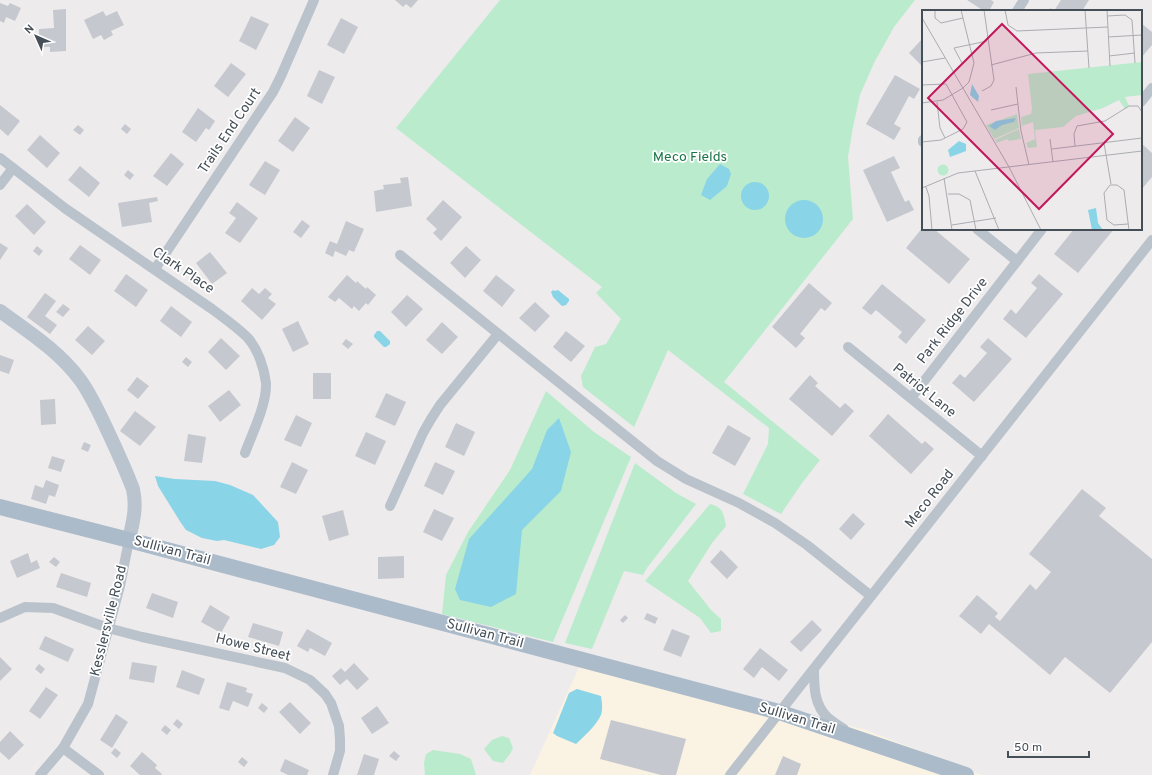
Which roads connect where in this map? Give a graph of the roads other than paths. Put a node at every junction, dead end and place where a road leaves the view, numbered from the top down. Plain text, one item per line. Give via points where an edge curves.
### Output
1 (314, 0) edge
2 (1024, 0) edge
3 (1018, 10) edge
4 (1151, 92) edge
5 (1142, 101) edge
6 (0, 158) edge
7 (13, 168) junction
8 (0, 186) edge
9 (979, 230) edge
10 (1041, 230) edge
11 (1152, 240) edge
12 (400, 255) dead end
13 (1017, 261) junction
14 (155, 269) junction
15 (0, 311) edge
16 (498, 334) junction
17 (848, 347) dead end
18 (911, 398) junction
19 (245, 453) dead end
20 (982, 456) junction
21 (390, 506) dead end
22 (0, 507) edge
23 (129, 540) junction
24 (871, 596) junction
25 (0, 618) edge
26 (108, 628) junction
27 (814, 669) junction
28 (780, 712) junction
29 (855, 738) junction
30 (63, 748) junction
31 (40, 775) edge
32 (98, 775) edge
33 (333, 775) edge
34 (730, 775) edge
35 (966, 775) edge

1 - 14 street, Trails End Court via 273,92
2 - 3 street
4 - 5 street
6 - 7 street, Clark Place
7 - 8 street
7 - 14 street, Clark Place via 66,209
9 - 13 street
10 - 13 street, Park Ridge Drive
11 - 20 street, Meco Road
12 - 16 street
13 - 18 street, Park Ridge Drive
14 - 19 street, Clark Place via 235,326 249,339 259,355 266,384 264,402
15 - 23 main road, Kesslersville Road via 55,354 90,395 136,500
16 - 21 street via 431,419
16 - 24 street via 657,461 686,479 775,523
17 - 18 street, Patriot Lane
18 - 20 street, Patriot Lane
20 - 24 street, Meco Road
22 - 23 main road, Sullivan Trail
23 - 26 street, Kesslersville Road
23 - 28 main road, Sullivan Trail
24 - 27 street, Meco Road
25 - 26 street, Howe Street via 25,607 53,608
26 - 30 street, Kesslersville Road via 88,704
26 - 33 street, Howe Street via 285,668 310,680 331,703 339,726 340,751
27 - 28 street, Meco Road
27 - 29 street via 814,689 818,706 827,718
28 - 29 main road, Sullivan Trail
28 - 34 street, Meco Road
29 - 35 main road, Sullivan Trail
30 - 31 street, Kesslersville Road
30 - 32 street

